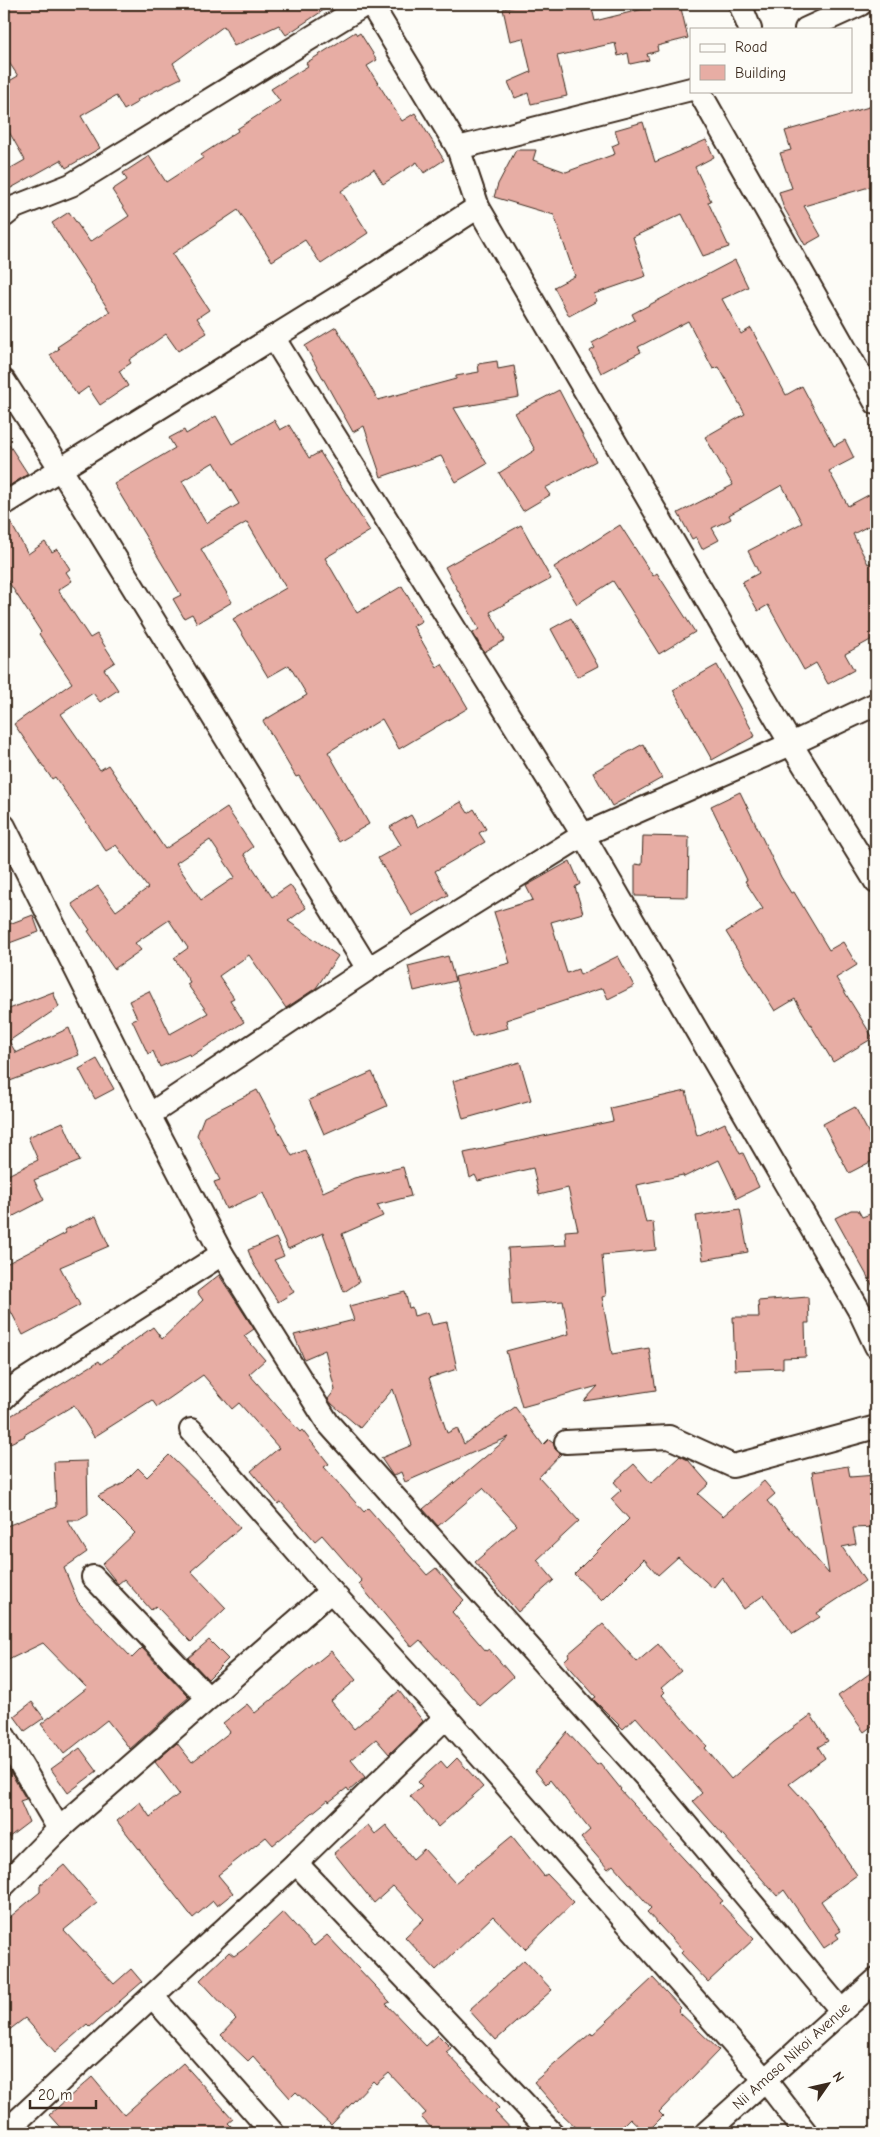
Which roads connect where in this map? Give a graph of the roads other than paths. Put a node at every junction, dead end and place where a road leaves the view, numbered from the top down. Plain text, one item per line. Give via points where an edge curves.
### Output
1 (366, 4) edge
2 (371, 4) edge
3 (740, 4) edge
4 (861, 4) edge
5 (750, 28) edge
6 (808, 28) edge
7 (690, 89) edge
8 (700, 92) edge
9 (458, 148) junction
10 (478, 207) junction
11 (4, 216) edge
12 (273, 337) junction
13 (4, 381) edge
14 (876, 403) edge
15 (60, 468) junction
16 (4, 504) edge
17 (876, 704) edge
18 (791, 744) junction
19 (4, 826) edge
20 (583, 835) junction
21 (876, 882) edge
22 (368, 969) junction
23 (150, 1115) junction
24 (222, 1254) junction
25 (868, 1306) edge
26 (876, 1346) edge
27 (4, 1398) edge
28 (876, 1427) edge
29 (190, 1430) dead end
30 (566, 1442) dead end
31 (92, 1577) dead end
32 (331, 1591) junction
33 (208, 1698) junction
34 (446, 1717) junction
35 (4, 1736) edge
36 (59, 1829) junction
37 (296, 1863) junction
38 (4, 1885) edge
39 (876, 1980) edge
40 (153, 1997) junction
41 (841, 2010) junction
42 (765, 2080) junction
43 (12, 2131) edge
44 (273, 2133) edge
45 (552, 2133) edge
46 (706, 2133) edge
47 (806, 2133) edge

1 - 11 street via 71,185 14,207
2 - 9 street
3 - 5 street
4 - 6 street
7 - 9 street
8 - 14 street
9 - 10 street
10 - 12 street
10 - 18 street
12 - 15 street
12 - 20 street
13 - 15 street
15 - 16 street
15 - 22 street
17 - 18 street
18 - 20 street
18 - 21 street
19 - 23 street
20 - 22 street
20 - 25 street
22 - 23 street
23 - 24 street
24 - 27 street via 17,1385
24 - 41 street via 328,1423 652,1784
25 - 26 street
28 - 30 street via 733,1466 670,1436
29 - 32 street
31 - 33 street
32 - 33 street
32 - 34 street
33 - 36 street
34 - 37 street
34 - 42 street
35 - 36 street
36 - 38 street
37 - 40 street
37 - 45 street
39 - 41 street, Nii Amasa Nikoi Avenue
40 - 43 street
40 - 44 street
41 - 42 street, Nii Amasa Nikoi Avenue
42 - 46 street, Nii Amasa Nikoi Avenue
42 - 47 street

